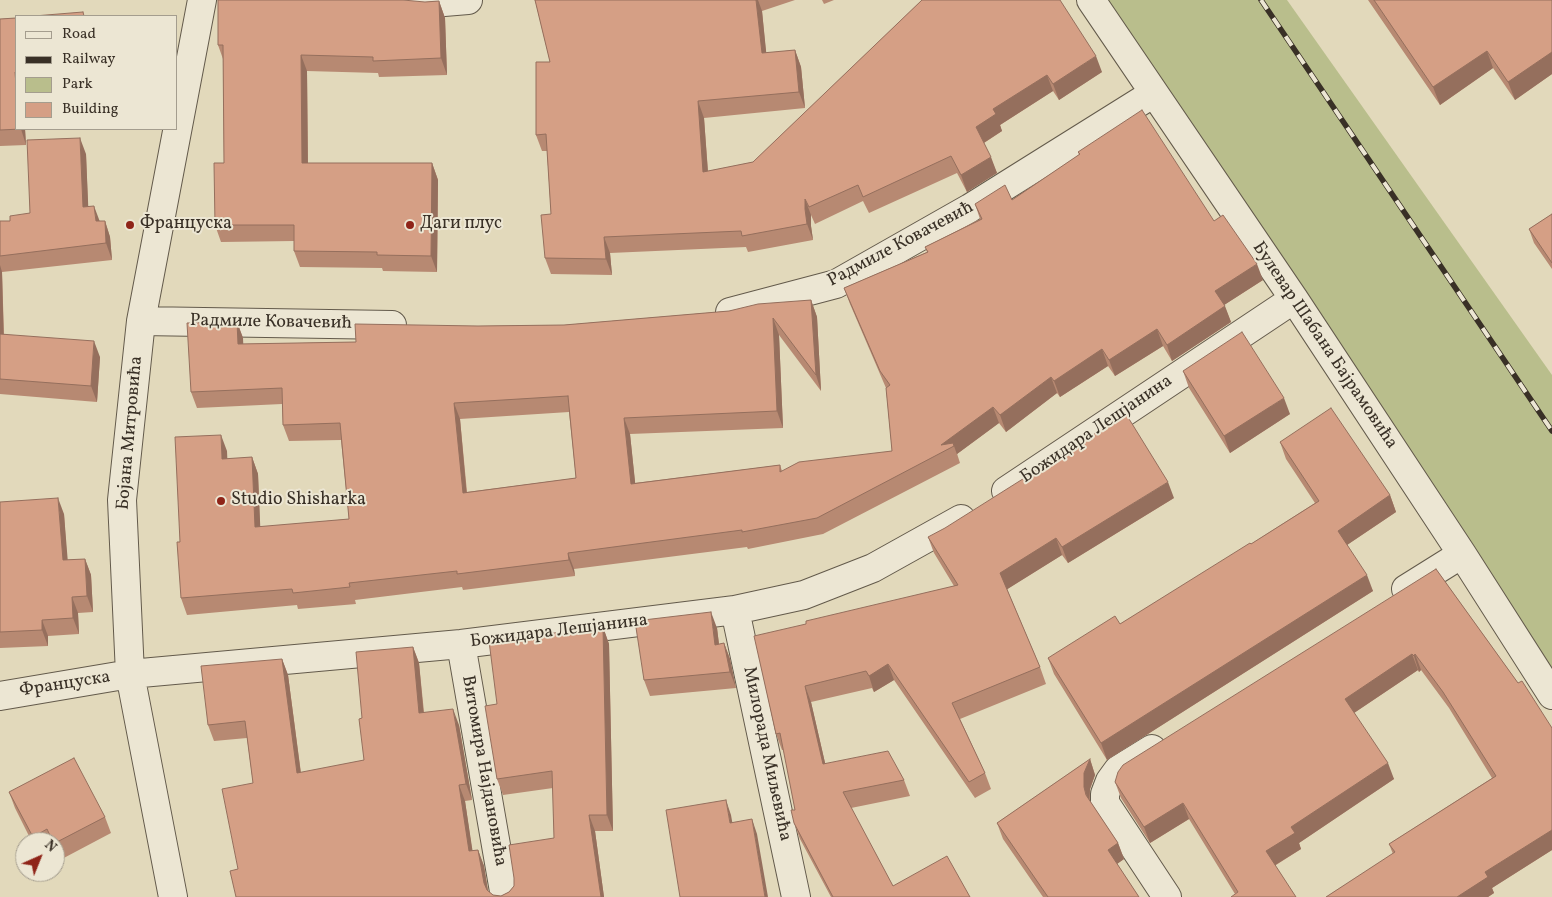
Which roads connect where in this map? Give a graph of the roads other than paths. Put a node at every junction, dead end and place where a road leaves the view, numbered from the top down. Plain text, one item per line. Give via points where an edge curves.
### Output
1 (202, 0) edge
2 (396, 0) edge
3 (468, 0) edge
4 (1091, 0) edge
5 (1154, 93) junction
6 (178, 126) edge
7 (177, 130) edge
8 (1294, 299) junction
9 (705, 314) edge
10 (141, 321) junction
11 (415, 326) edge
12 (1462, 554) junction
13 (1387, 601) edge
14 (735, 610) junction
15 (461, 644) junction
16 (130, 674) junction
17 (1552, 695) edge
18 (0, 696) edge
19 (1169, 738) edge
20 (173, 897) edge
21 (505, 897) edge
22 (796, 897) edge
23 (1166, 897) edge

1 - 6 street, Бојана Митровића
2 - 3 street via 432,3
4 - 5 street, Булевар Шабана Бајрамовића
5 - 8 street, Булевар Шабана Бајрамовића
5 - 9 street, Радмиле Ковачевић via 970,208 836,284 734,312
7 - 10 street, Бојана Митровића
8 - 12 street, Булевар Шабана Бајрамовића
8 - 14 street, Божидара Лешјанина via 943,530 873,568 804,595
10 - 11 street, Радмиле Ковачевић
10 - 16 street, Бојана Митровића via 122,500
12 - 13 street
12 - 17 street, Булевар Шабана Бајрамовића
14 - 15 street, Божидара Лешјанина
14 - 22 street, Милорада Миљевића
15 - 16 street, Божидара Лешјанина
15 - 21 street, Витомира Најдановића
16 - 18 street, Француска
16 - 20 street, Бојана Митровића
19 - 23 street via 1118,770 1105,794 1105,803 1111,814

